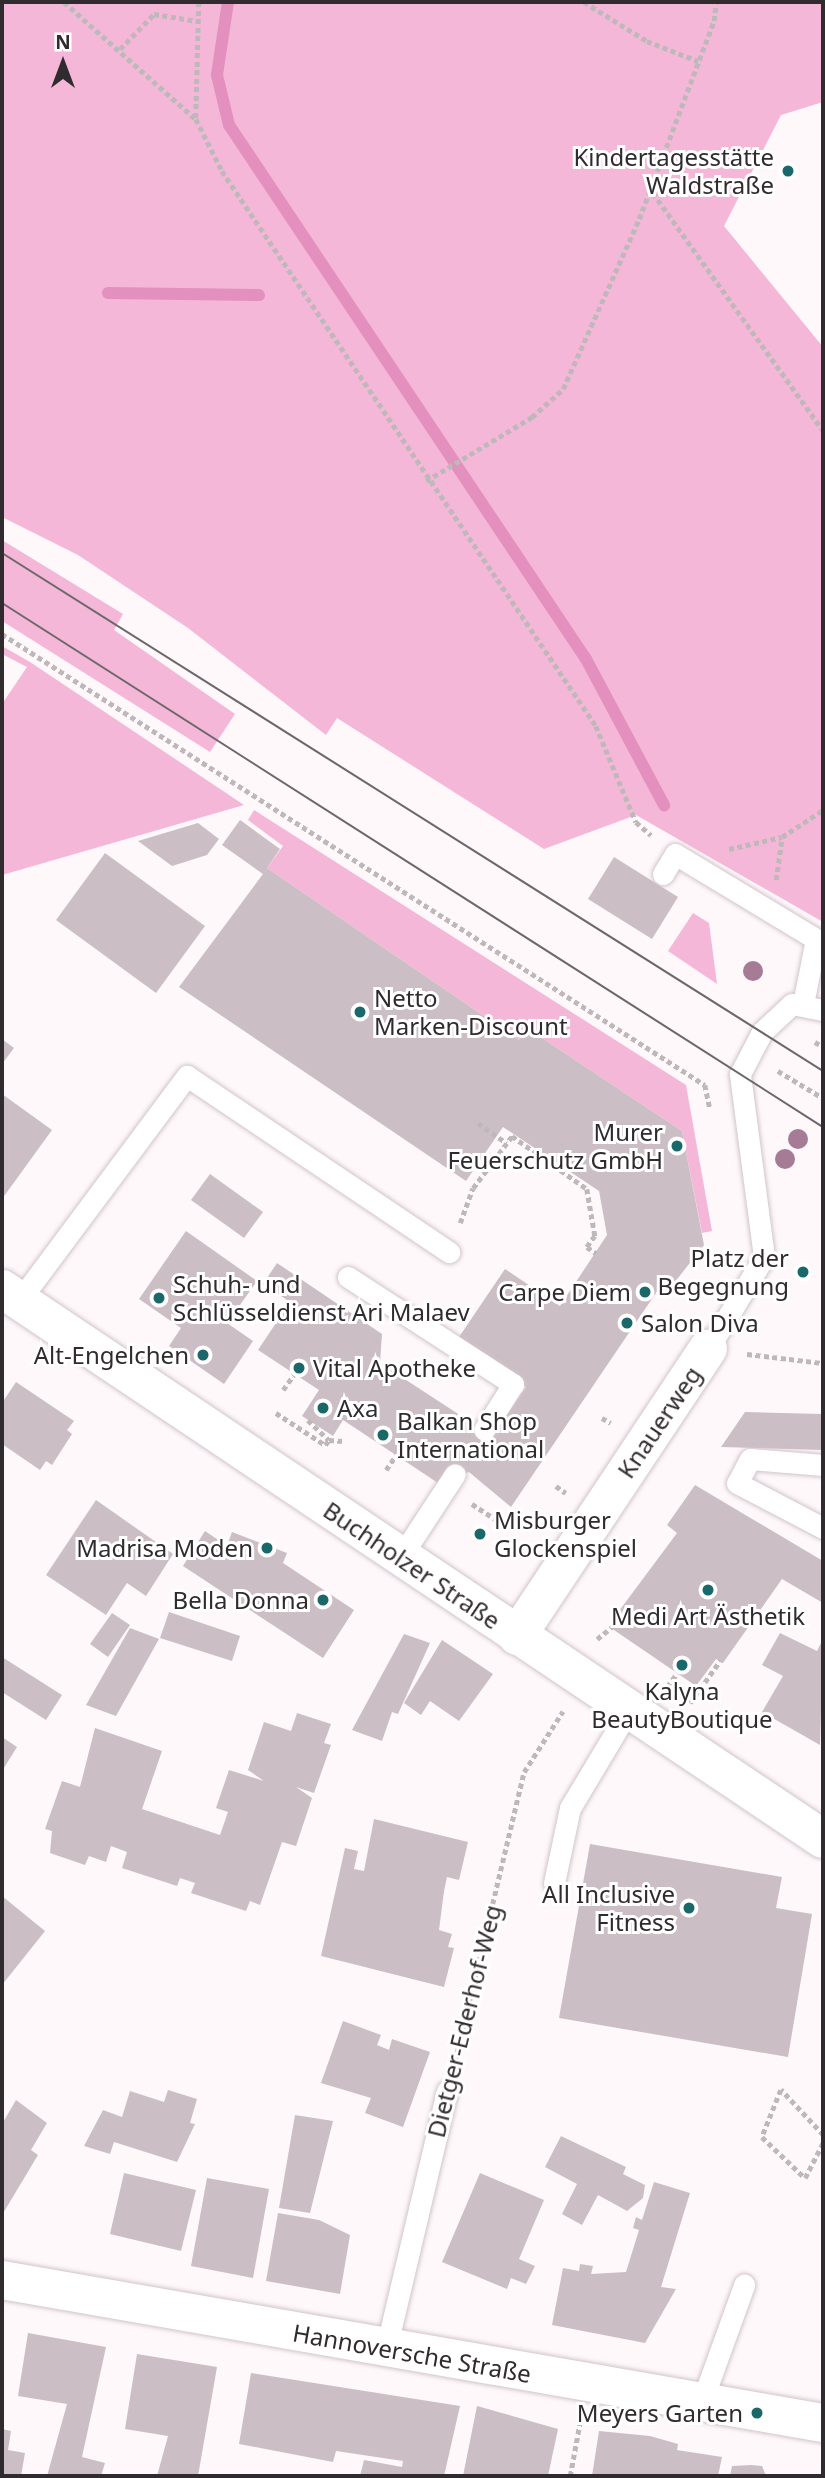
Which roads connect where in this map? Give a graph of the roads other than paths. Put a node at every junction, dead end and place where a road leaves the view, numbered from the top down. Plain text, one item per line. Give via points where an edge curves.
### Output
1 (663, 874) dead end
2 (813, 1007) edge
3 (449, 1252) road end
4 (348, 1277) dead end
5 (10, 1295) edge
6 (708, 1349) joint
7 (484, 1430) dead end
8 (823, 1465) edge
9 (455, 1474) dead end
10 (823, 1528) edge
11 (400, 1558) junction
12 (517, 1636) junction
13 (628, 1711) junction
14 (823, 1839) edge
15 (554, 1883) dead end
16 (447, 2091) road end
17 (2, 2280) edge
18 (744, 2285) dead end
19 (386, 2349) junction
20 (701, 2404) junction
21 (823, 2423) edge

1 - 2 lane via 673,853 816,939
2 - 6 lane via 776,1017 740,1074 740,1108 764,1257
3 - 5 lane via 187,1076
4 - 7 lane via 513,1384
5 - 11 main road, Buchholzer Straße
6 - 12 main road, Knauerweg
8 - 10 lane via 750,1459 737,1483
9 - 11 lane
11 - 12 main road, Buchholzer Straße
12 - 13 main road, Buchholzer Straße
13 - 14 main road, Buchholzer Straße
13 - 15 lane via 570,1808
16 - 19 lane, Dietger-Ederhof-Weg
17 - 19 main road, Hannoversche Straße
18 - 20 lane
19 - 20 main road, Hannoversche Straße
20 - 21 main road, Hannoversche Straße

